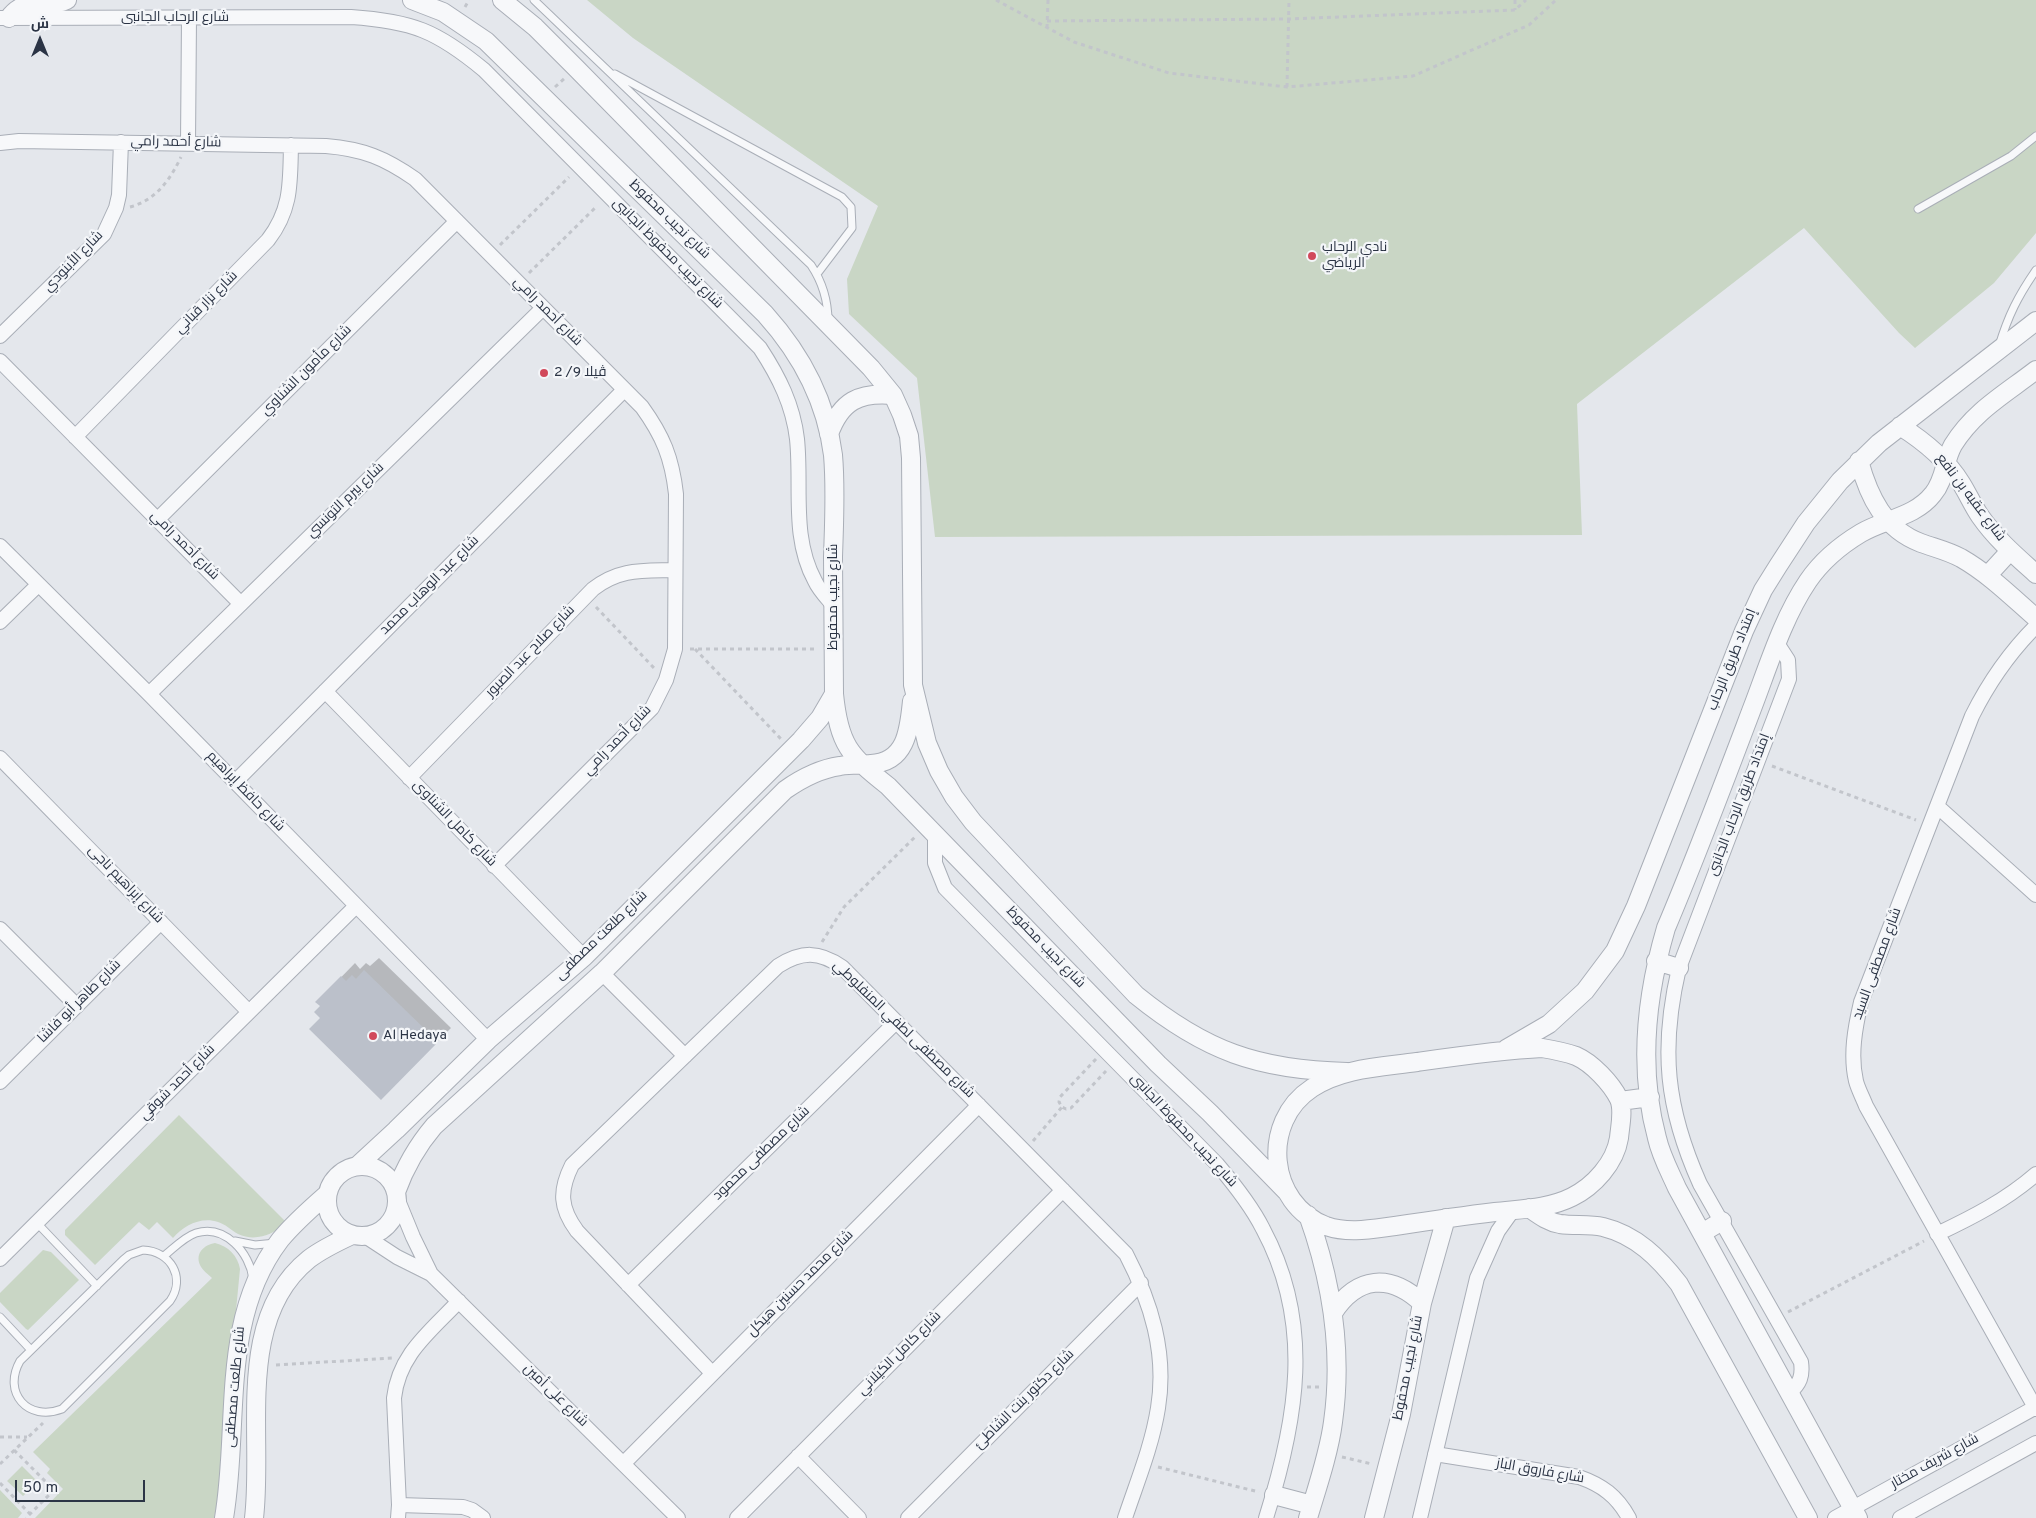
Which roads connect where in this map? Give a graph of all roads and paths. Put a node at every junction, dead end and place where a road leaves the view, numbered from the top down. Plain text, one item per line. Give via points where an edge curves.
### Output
1 (67, 0) edge
2 (412, 0) edge
3 (502, 0) edge
4 (996, 0) edge
5 (1048, 0) edge
6 (1289, 0) edge
7 (1515, 0) edge
8 (1526, 0) edge
9 (1556, 0) edge
10 (1515, 10) junction
11 (536, 13) edge
12 (351, 17) joint
13 (4, 18) edge
14 (189, 18) junction
15 (1288, 19) junction
16 (1047, 21) junction
17 (1047, 28) junction
18 (576, 68) junction
19 (606, 69) junction
20 (1287, 87) junction
21 (543, 97) junction
22 (2036, 136) edge
23 (121, 142) junction
24 (0, 143) edge
25 (188, 143) junction
26 (291, 145) junction
27 (580, 166) junction
28 (608, 195) junction
29 (116, 208) junction
30 (1918, 209) dead end
31 (457, 221) junction
32 (490, 254) junction
33 (2036, 270) edge
34 (817, 274) junction
35 (518, 283) junction
36 (543, 308) junction
37 (2036, 321) edge
38 (828, 324) junction
39 (0, 336) edge
40 (1997, 354) junction
41 (0, 361) edge
42 (2034, 372) edge
43 (624, 390) junction
44 (893, 395) junction
45 (1900, 426) junction
46 (830, 434) junction
47 (74, 437) junction
48 (1859, 461) junction
49 (1945, 462) junction
50 (157, 520) junction
51 (1888, 522) junction
52 (0, 546) edge
53 (2010, 551) junction
54 (675, 570) junction
55 (2036, 574) edge
56 (1988, 575) junction
57 (38, 585) junction
58 (586, 596) junction
59 (240, 604) junction
60 (833, 605) junction
61 (2036, 618) edge
62 (0, 622) edge
63 (2036, 626) edge
64 (1777, 643) junction
65 (674, 649) junction
66 (694, 649) junction
67 (834, 649) junction
68 (666, 680) junction
69 (913, 684) junction
70 (325, 691) junction
71 (149, 694) junction
72 (834, 694) junction
73 (791, 749) junction
74 (0, 758) edge
75 (1757, 761) junction
76 (860, 764) junction
77 (408, 778) junction
78 (235, 782) junction
79 (1937, 806) junction
80 (1929, 825) junction
81 (931, 831) junction
82 (494, 866) junction
83 (2036, 894) edge
84 (356, 906) junction
85 (161, 922) junction
86 (0, 929) edge
87 (817, 955) junction
88 (584, 957) junction
89 (1656, 961) junction
90 (1679, 968) junction
91 (602, 973) junction
92 (77, 1006) junction
93 (249, 1012) junction
94 (896, 1022) junction
95 (488, 1040) junction
96 (1506, 1049) junction
97 (1104, 1050) junction
98 (685, 1056) junction
99 (1116, 1061) junction
100 (1347, 1072) junction
101 (0, 1082) edge
102 (1650, 1098) junction
103 (1620, 1101) junction
104 (978, 1105) junction
105 (1062, 1107) junction
106 (1024, 1151) junction
107 (357, 1166) junction
108 (2036, 1174) edge
109 (1063, 1190) junction
110 (1286, 1191) junction
111 (326, 1195) junction
112 (397, 1195) junction
113 (1521, 1209) junction
114 (1308, 1215) junction
115 (1446, 1218) junction
116 (1722, 1221) junction
117 (37, 1223) junction
118 (1702, 1233) junction
119 (1938, 1234) junction
120 (358, 1236) junction
121 (232, 1240) junction
122 (279, 1242) junction
123 (164, 1256) junction
124 (0, 1259) edge
125 (432, 1274) junction
126 (1141, 1282) junction
127 (628, 1285) junction
128 (97, 1286) junction
129 (254, 1286) junction
130 (459, 1301) junction
131 (1422, 1303) junction
132 (1334, 1313) junction
133 (0, 1317) edge
134 (1776, 1318) junction
135 (31, 1350) junction
136 (408, 1357) junction
137 (258, 1366) junction
138 (712, 1373) junction
139 (1296, 1387) junction
140 (1336, 1387) junction
141 (1789, 1393) junction
142 (2036, 1408) edge
143 (54, 1412) junction
144 (0, 1437) edge
145 (27, 1437) junction
146 (2036, 1443) edge
147 (14, 1450) junction
148 (1325, 1454) junction
149 (1436, 1454) junction
150 (798, 1456) junction
151 (624, 1463) junction
152 (1143, 1463) junction
153 (0, 1464) edge
154 (1388, 1467) junction
155 (0, 1483) edge
156 (1274, 1495) junction
157 (1310, 1511) edge
158 (399, 1512) edge
159 (1855, 1513) edge
160 (30, 1514) junction
161 (26, 1518) edge
162 (224, 1518) edge
163 (254, 1518) edge
164 (483, 1518) edge
165 (678, 1518) edge
166 (737, 1518) edge
167 (859, 1518) edge
168 (908, 1518) edge
169 (1125, 1518) edge
170 (1266, 1518) edge
171 (1374, 1518) edge
172 (1420, 1518) edge
173 (1629, 1518) edge
174 (1808, 1518) edge
175 (1835, 1518) edge
176 (1900, 1518) edge

1 - 13 street via 28,2
2 - 21 street, شارع نجيب محفوظ via 442,12 486,40
3 - 11 street
4 - 17 path
5 - 16 path
6 - 15 path
7 - 10 path
8 - 10 path
9 - 20 path via 1529,25 1413,76
10 - 15 path
11 - 18 street
11 - 19 lane
12 - 14 street, شارع الرحاب الجانبى
12 - 27 street, شارع نجيب محفوظ الجانبى via 388,20 423,30 456,47 484,70
13 - 14 street, شارع الرحاب الجانبى
14 - 25 street
15 - 16 path
15 - 20 path
16 - 17 path
17 - 20 path via 1074,42 1169,73
18 - 21 path
18 - 38 street
19 - 34 lane
19 - 34 lane via 842,197 851,207 852,228
21 - 46 street, شارع نجيب محفوظ via 784,334 812,382
22 - 30 lane via 2011,156
23 - 24 street, شارع أحمد رامي
23 - 25 street, شارع أحمد رامي
23 - 29 street, شارع الأبنودي
25 - 26 street, شارع أحمد رامي
25 - 29 path via 173,173 150,199
26 - 31 street, شارع أحمد رامي via 350,148 373,154 415,179
26 - 47 street, شارع نزار قباني via 288,201 277,228
27 - 28 street, شارع نجيب محفوظ الجانبى
27 - 32 path
28 - 35 path
28 - 60 street, شارع نجيب محفوظ الجانبى via 760,348 778,376 791,407 797,439 804,556 815,583
29 - 39 street, شارع الأبنودي via 104,234
31 - 32 street, شارع أحمد رامي
31 - 50 street, شارع مأمون الشناوي
32 - 35 street, شارع أحمد رامي
33 - 40 lane via 2006,321
34 - 38 lane via 828,307
35 - 36 street, شارع أحمد رامي
36 - 43 street, شارع أحمد رامي
36 - 59 street, شارع بيرم التونسي
37 - 40 street, إمتداد طريق الرحاب
38 - 44 street
40 - 45 street, إمتداد طريق الرحاب
41 - 47 street, شارع أحمد رامي
42 - 49 street via 1982,410 1965,427
43 - 54 street, شارع أحمد رامي via 656,426 673,470 676,494
43 - 70 street, شارع عبد الوهاب محمد
44 - 46 street via 876,393 845,405 835,418
44 - 69 street via 908,436 911,458
45 - 48 street, إمتداد طريق الرحاب
45 - 49 street, شارع عقبه بن نافع
46 - 60 street, شارع نجيب محفوظ via 834,477
47 - 50 street, شارع أحمد رامي
48 - 51 street via 1869,494
48 - 96 street, إمتداد طريق الرحاب via 1806,523 1763,590 1615,951 1585,991 1549,1024
49 - 51 street via 1934,494 1904,516
49 - 53 street, شارع عقبه بن نافع via 1980,516
50 - 59 street, شارع أحمد رامي
51 - 56 street via 1901,533 1961,558
51 - 64 street via 1861,532 1832,553 1808,581
52 - 57 street, شارع حافظ إبراهيم
53 - 55 street, شارع عقبه بن نافع
53 - 56 street
54 - 58 street, شارع صلاح عبد الصبور via 621,573 602,582
54 - 65 street, شارع أحمد رامي
56 - 61 street
57 - 62 street
57 - 71 street, شارع حافظ إبراهيم
58 - 68 path
58 - 77 street, شارع صلاح عبد الصبور
59 - 71 street, شارع بيرم التونسي
60 - 67 street, شارع نجيب محفوظ
63 - 79 street, شارع مصطفى السيد via 2007,658 1985,690
64 - 75 street, إمتداد طريق الرحاب الجانبى via 1788,660 1789,679
64 - 89 street
65 - 66 path
65 - 68 street, شارع أحمد رامي
66 - 67 path
66 - 73 path
67 - 72 street, شارع نجيب محفوظ
68 - 82 street, شارع أحمد رامي via 652,708
69 - 76 street, شارع طلعت مصطفى via 908,736 902,747 884,762
69 - 100 street via 927,743 954,797 972,822 1136,995 1166,1019 1234,1055 1280,1067
70 - 77 street, شارع كامل الشناوى
70 - 78 street, شارع عبد الوهاب محمد
71 - 78 street, شارع حافظ إبراهيم
72 - 73 street, شارع طلعت مصطفى via 820,718
72 - 76 street, شارع نجيب محفوظ via 840,733
73 - 88 street, شارع طلعت مصطفى
74 - 85 street, شارع إبراهيم ناجى
75 - 80 path
75 - 90 street, إمتداد طريق الرحاب الجانبى
76 - 81 street, شارع نجيب محفوظ via 888,786
76 - 91 street, شارع طلعت مصطفى via 827,768 785,790
77 - 82 street, شارع كامل الشناوى
78 - 84 street, شارع حافظ إبراهيم
79 - 80 street, شارع مصطفى السيد
79 - 83 street
80 - 119 street, شارع مصطفى السيد via 1861,1002 1853,1055 1856,1081 1866,1106
81 - 87 path via 844,907 828,930
81 - 97 street, شارع نجيب محفوظ الجانبى via 935,863 945,888
81 - 110 street, شارع نجيب محفوظ
82 - 88 street, شارع كامل الشناوى
84 - 93 street, شارع أحمد شوقي
84 - 95 street, شارع حافظ إبراهيم
85 - 92 street, شارع طاهر أبو فاشا
85 - 93 street, شارع إبراهيم ناجى
86 - 92 street
87 - 94 street, شارع مصطفى لطفي المنفلوطي via 842,967
87 - 98 street, شارع مصطفى لطفي المنفلوطي via 790,958 778,966
88 - 95 street, شارع طلعت مصطفى
89 - 90 street
89 - 102 street via 1647,1020
90 - 116 street, إمتداد طريق الرحاب الجانبى via 1672,998 1667,1049 1673,1105 1689,1158
91 - 98 street
91 - 112 street, شارع طلعت مصطفى via 434,1126 408,1162
92 - 101 street, شارع طاهر أبو فاشا
93 - 117 street, شارع أحمد شوقي
94 - 104 street, شارع مصطفى لطفي المنفلوطي
94 - 127 street, شارع مصطفى محمود
95 - 107 street, شارع طلعت مصطفى
96 - 100 street
96 - 103 street via 1542,1048 1579,1057 1608,1083
97 - 99 street, شارع نجيب محفوظ الجانبى
97 - 105 path via 1060,1097
98 - 127 street, شارع مصطفى لطفي المنفلوطي via 572,1165 562,1192 568,1220
99 - 105 path via 1071,1108
99 - 139 street, شارع نجيب محفوظ الجانبى via 1217,1164 1264,1229 1288,1294 1294,1325
100 - 110 street via 1312,1088 1294,1103 1282,1123 1276,1146 1278,1169
102 - 103 street
102 - 118 street via 1663,1156
103 - 113 street via 1618,1145 1601,1176 1572,1197 1549,1205
104 - 106 street, شارع مصطفى لطفي المنفلوطي
104 - 138 street, شارع محمد حسنين هيكل
105 - 106 path
106 - 109 street, شارع مصطفى لطفي المنفلوطي
107 - 111 street via 337,1175
107 - 112 street via 377,1169 386,1175
108 - 119 street via 1980,1214
109 - 126 street, شارع مصطفى لطفي المنفلوطي via 1126,1254
109 - 150 street, شارع كامل الكيلاني
110 - 114 street, شارع نجيب محفوظ
111 - 120 street via 326,1208 331,1220 340,1229
111 - 122 street, شارع طلعت مصطفى via 299,1218
112 - 120 street via 396,1209 385,1228
112 - 125 street, شارع على أمين
113 - 115 street
113 - 149 street via 1490,1246 1477,1278
113 - 174 street via 1561,1224 1603,1227 1625,1235 1664,1264
114 - 115 street via 1325,1225 1344,1230
114 - 132 street
115 - 131 street, شارع نجيب محفوظ
116 - 118 street
116 - 134 street, إمتداد طريق الرحاب الجانبى
117 - 124 street, شارع أحمد شوقي
117 - 128 lane
118 - 141 street
119 - 134 path
119 - 142 street, شارع مصطفى السيد
120 - 125 street, شارع على أمين
120 - 137 street, شارع طلعت مصطفى via 328,1246 291,1277 268,1317
121 - 122 lane via 255,1246
121 - 123 lane via 218,1233 196,1233
121 - 129 lane via 248,1261
122 - 129 street, شارع طلعت مصطفى
123 - 128 lane via 151,1250 136,1252 123,1260
123 - 143 lane via 174,1267 178,1281 170,1301 69,1403
125 - 130 street, شارع على أمين
126 - 152 street, شارع مصطفى لطفي المنفلوطي via 1154,1320 1160,1376 1158,1407
126 - 168 street, شارع دكتور بنت الشاطئ
127 - 138 street, شارع مصطفى لطفي المنفلوطي
128 - 135 lane
129 - 162 street, شارع طلعت مصطفى via 246,1306 238,1348
130 - 136 street
130 - 151 street, شارع على أمين
131 - 132 street via 1409,1291 1392,1284 1374,1282 1343,1298
131 - 154 street, شارع نجيب محفوظ
132 - 140 street
133 - 135 lane
134 - 141 street, إمتداد طريق الرحاب الجانبى via 1801,1362 1800,1380
135 - 143 lane via 16,1368 14,1386 17,1395 28,1408
136 - 137 path
136 - 158 street via 400,1370 394,1398
137 - 163 street, شارع طلعت مصطفى
138 - 151 street, شارع محمد حسنين هيكل
139 - 140 path
139 - 156 street, شارع نجيب محفوظ الجانبى
140 - 148 street via 1333,1424
141 - 159 street
142 - 159 street, شارع شريف مختار
143 - 145 path
144 - 145 path
145 - 147 path
146 - 176 street
147 - 153 path
147 - 160 path via 54,1490
148 - 154 path
148 - 157 street
149 - 172 street
149 - 173 street, شارع فاروق الباز via 1578,1477 1610,1493
150 - 166 street, شارع كامل الكيلاني
150 - 167 street
151 - 165 street, شارع على أمين
152 - 156 path
152 - 169 street, شارع مصطفى لطفي المنفلوطي
154 - 171 street, شارع نجيب محفوظ
155 - 160 path
156 - 157 street
156 - 170 street, شارع نجيب محفوظ الجانبى
158 - 164 street via 463,1508
159 - 175 street, شارع شريف مختار
160 - 161 path

